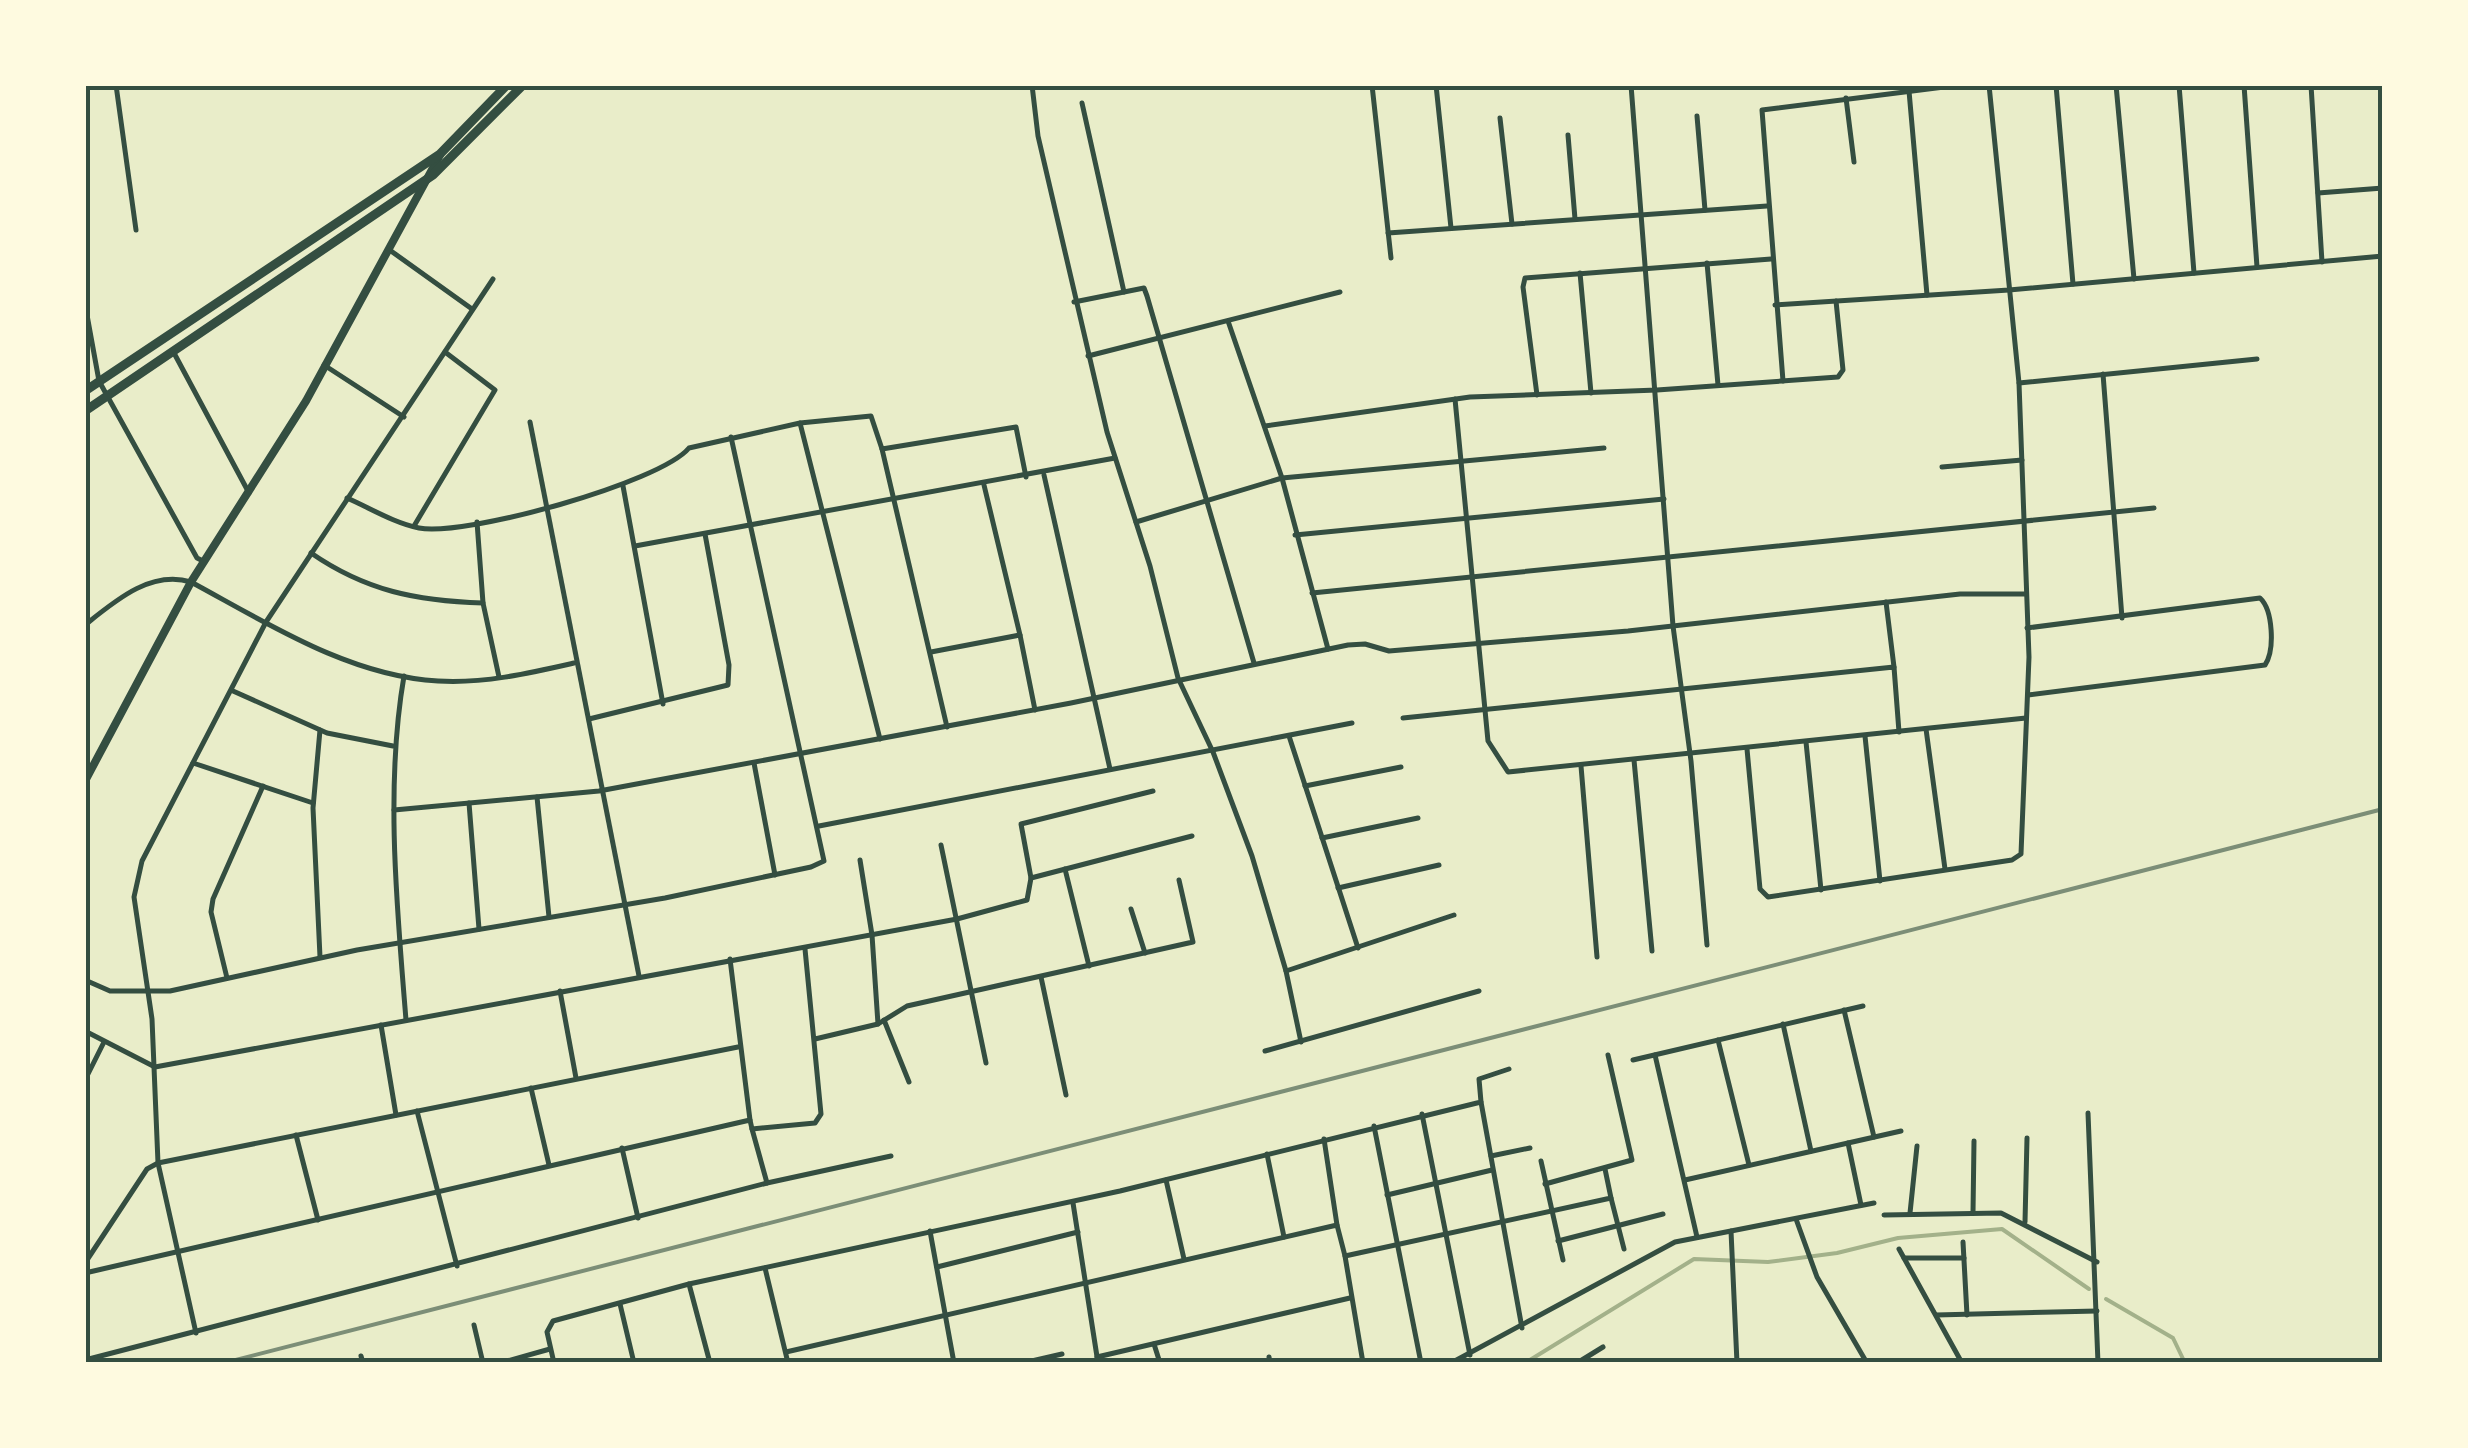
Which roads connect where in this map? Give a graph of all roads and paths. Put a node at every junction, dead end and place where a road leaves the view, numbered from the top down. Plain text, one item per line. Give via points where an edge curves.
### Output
1 (116, 85) edge
2 (507, 85) edge
3 (523, 85) edge
4 (1032, 85) edge
5 (1372, 85) edge
6 (1436, 85) edge
7 (1631, 85) edge
8 (1960, 85) edge
9 (1990, 85) edge
10 (2056, 85) edge
11 (2116, 85) edge
12 (2180, 85) edge
13 (2244, 85) edge
14 (2311, 85) edge
15 (1909, 91) junction
16 (1846, 98) junction
17 (1082, 103) dead end
18 (1697, 116) dead end
19 (1500, 118) dead end
20 (1568, 135) dead end
21 (440, 154) junction
22 (1854, 162) dead end
23 (433, 175) junction
24 (2383, 188) edge
25 (2318, 193) junction
26 (1767, 206) junction
27 (1704, 210) junction
28 (1642, 214) junction
29 (1575, 219) junction
30 (1512, 224) junction
31 (1450, 228) junction
32 (136, 230) dead end
33 (1388, 233) junction
34 (391, 251) junction
35 (2383, 256) edge
36 (1391, 258) dead end
37 (1771, 258) junction
38 (2322, 262) junction
39 (1707, 264) junction
40 (1646, 268) junction
41 (2258, 268) junction
42 (1580, 273) junction
43 (2194, 273) junction
44 (492, 279) dead end
45 (2134, 279) junction
46 (2073, 284) junction
47 (2009, 290) junction
48 (1124, 292) junction
49 (1340, 292) dead end
50 (1927, 296) junction
51 (1836, 301) junction
52 (1074, 302) junction
53 (85, 304) edge
54 (1775, 305) junction
55 (472, 309) junction
56 (1228, 321) junction
57 (1160, 339) junction
58 (173, 350) junction
59 (445, 352) junction
60 (1088, 356) junction
61 (2257, 359) dead end
62 (324, 365) junction
63 (2103, 374) junction
64 (1782, 381) junction
65 (99, 382) junction
66 (2019, 383) junction
67 (1718, 386) junction
68 (1657, 390) junction
69 (85, 391) edge
70 (1592, 393) junction
71 (1537, 395) junction
72 (107, 397) junction
73 (1455, 399) junction
74 (85, 411) edge
75 (404, 417) junction
76 (530, 422) dead end
77 (800, 424) junction
78 (1264, 426) junction
79 (731, 436) junction
80 (882, 448) junction
81 (1604, 448) dead end
82 (1115, 458) junction
83 (2022, 460) junction
84 (1462, 461) junction
85 (1942, 467) dead end
86 (1044, 474) junction
87 (1026, 477) junction
88 (1282, 478) junction
89 (623, 485) junction
90 (984, 485) junction
91 (250, 495) junction
92 (347, 498) junction
93 (1664, 499) junction
94 (1206, 501) junction
95 (895, 502) junction
96 (548, 507) junction
97 (2154, 508) dead end
98 (822, 511) junction
99 (2112, 513) junction
100 (1468, 517) junction
101 (477, 522) junction
102 (1136, 522) junction
103 (2023, 522) junction
104 (751, 524) junction
105 (414, 526) junction
106 (705, 533) junction
107 (1296, 535) junction
108 (634, 546) junction
109 (311, 553) junction
110 (1668, 556) junction
111 (204, 562) junction
112 (1472, 576) junction
113 (191, 582) junction
114 (1312, 593) junction
115 (2025, 594) junction
116 (1886, 602) junction
117 (483, 603) junction
118 (2122, 618) junction
119 (266, 622) junction
120 (85, 625) edge
121 (1673, 626) junction
122 (2027, 628) junction
123 (1020, 634) junction
124 (1479, 644) junction
125 (1328, 649) junction
126 (931, 652) junction
127 (574, 663) junction
128 (1254, 663) junction
129 (1894, 667) junction
130 (404, 676) junction
131 (499, 677) junction
132 (1178, 678) junction
133 (233, 691) junction
134 (1680, 691) junction
135 (2028, 695) junction
136 (1096, 697) junction
137 (663, 704) junction
138 (1035, 710) junction
139 (1486, 710) junction
140 (1403, 718) dead end
141 (2027, 718) junction
142 (589, 720) junction
143 (1352, 723) dead end
144 (947, 727) junction
145 (1926, 729) junction
146 (320, 730) junction
147 (1899, 732) junction
148 (1289, 736) junction
149 (1865, 736) junction
150 (880, 739) junction
151 (1806, 742) junction
152 (393, 746) junction
153 (1747, 748) junction
154 (1213, 752) junction
155 (802, 754) junction
156 (1690, 755) junction
157 (1634, 760) junction
158 (193, 763) junction
159 (754, 763) junction
160 (1401, 766) dead end
161 (1581, 766) junction
162 (1110, 770) junction
163 (86, 776) edge
164 (263, 786) junction
165 (1305, 786) junction
166 (603, 790) junction
167 (1153, 790) dead end
168 (537, 797) junction
169 (314, 803) junction
170 (469, 803) junction
171 (394, 810) junction
172 (1418, 818) dead end
173 (819, 826) junction
174 (1192, 836) dead end
175 (1322, 838) junction
176 (941, 845) dead end
177 (860, 860) dead end
178 (1439, 866) dead end
179 (1065, 869) junction
180 (1945, 870) junction
181 (775, 875) junction
182 (1031, 878) junction
183 (1178, 880) dead end
184 (1880, 881) junction
185 (1338, 888) junction
186 (1821, 890) junction
187 (626, 904) junction
188 (1131, 909) dead end
189 (1454, 916) dead end
190 (549, 917) junction
191 (957, 919) junction
192 (480, 929) junction
193 (872, 934) junction
194 (400, 942) junction
195 (1706, 945) dead end
196 (805, 948) junction
197 (1358, 948) junction
198 (1652, 951) dead end
199 (1145, 953) junction
200 (1597, 957) dead end
201 (320, 958) junction
202 (730, 959) junction
203 (1090, 966) junction
204 (1286, 971) junction
205 (638, 976) junction
206 (1041, 977) junction
207 (227, 978) junction
208 (85, 980) edge
209 (560, 991) junction
210 (1479, 991) dead end
211 (148, 992) junction
212 (972, 992) junction
213 (1863, 1006) dead end
214 (1844, 1010) junction
215 (406, 1020) junction
216 (881, 1022) junction
217 (1783, 1024) junction
218 (381, 1025) junction
219 (85, 1031) edge
220 (814, 1039) junction
221 (1718, 1040) junction
222 (104, 1042) junction
223 (1302, 1042) junction
224 (738, 1046) junction
225 (1265, 1051) dead end
226 (1608, 1055) dead end
227 (1655, 1055) junction
228 (1634, 1060) dead end
229 (986, 1063) dead end
230 (155, 1067) junction
231 (1509, 1069) dead end
232 (576, 1078) junction
233 (85, 1080) edge
234 (909, 1082) dead end
235 (531, 1088) junction
236 (1066, 1094) dead end
237 (1481, 1102) junction
238 (417, 1111) junction
239 (2088, 1113) dead end
240 (1422, 1114) junction
241 (396, 1115) junction
242 (750, 1120) junction
243 (1374, 1126) junction
244 (752, 1129) junction
245 (1900, 1131) dead end
246 (296, 1135) junction
247 (1874, 1136) junction
248 (2027, 1138) dead end
249 (1324, 1139) junction
250 (1974, 1141) dead end
251 (1848, 1143) junction
252 (1917, 1146) dead end
253 (622, 1148) junction
254 (1530, 1148) dead end
255 (1811, 1151) junction
256 (1267, 1154) junction
257 (891, 1156) dead end
258 (1490, 1156) junction
259 (1541, 1162) dead end
260 (158, 1163) junction
261 (548, 1165) junction
262 (1749, 1165) junction
263 (1493, 1170) junction
264 (1605, 1170) junction
265 (1166, 1180) junction
266 (1685, 1180) junction
267 (767, 1184) junction
268 (1437, 1184) junction
269 (1545, 1184) junction
270 (438, 1191) junction
271 (1388, 1195) junction
272 (1611, 1198) junction
273 (1072, 1202) junction
274 (1874, 1202) dead end
275 (1861, 1205) junction
276 (1973, 1213) junction
277 (1662, 1214) dead end
278 (1910, 1214) junction
279 (1551, 1215) junction
280 (1884, 1215) dead end
281 (638, 1219) junction
282 (318, 1220) junction
283 (1796, 1220) junction
284 (2025, 1222) junction
285 (1337, 1225) junction
286 (1500, 1226) junction
287 (1618, 1227) junction
288 (930, 1231) junction
289 (1732, 1231) junction
290 (1078, 1232) junction
291 (1447, 1234) junction
292 (1284, 1237) junction
293 (1697, 1238) junction
294 (1558, 1241) junction
295 (1963, 1242) dead end
296 (1397, 1245) junction
297 (1624, 1249) dead end
298 (1899, 1250) dead end
299 (180, 1253) junction
300 (1344, 1256) junction
301 (1904, 1258) junction
302 (1964, 1258) junction
303 (1184, 1259) junction
304 (1563, 1260) dead end
305 (2097, 1262) junction
306 (85, 1263) edge
307 (457, 1266) junction
308 (937, 1267) junction
309 (766, 1268) junction
310 (85, 1273) edge
311 (689, 1284) junction
312 (1087, 1285) junction
313 (1350, 1298) junction
314 (620, 1304) junction
315 (2098, 1311) junction
316 (1967, 1314) junction
317 (947, 1316) junction
318 (1936, 1316) junction
319 (474, 1325) dead end
320 (1522, 1328) junction
321 (196, 1333) junction
322 (1154, 1344) junction
323 (1604, 1347) dead end
324 (550, 1349) junction
325 (786, 1352) junction
326 (1062, 1354) dead end
327 (1470, 1355) junction
328 (85, 1360) edge
329 (1098, 1360) edge
330 (483, 1363) edge
331 (500, 1363) edge
332 (554, 1363) edge
333 (634, 1363) edge
334 (710, 1363) edge
335 (788, 1363) edge
336 (954, 1363) edge
337 (1024, 1363) edge
338 (1160, 1363) edge
339 (1363, 1363) edge
340 (1421, 1363) edge
341 (1451, 1363) edge
342 (1576, 1363) edge
343 (1737, 1363) edge
344 (1867, 1363) edge
345 (1962, 1363) edge
346 (2098, 1363) edge

1 - 32 street
2 - 21 main road
3 - 23 main road
4 - 52 street
5 - 33 street
6 - 31 street
7 - 28 street
8 - 15 street
9 - 47 street
10 - 46 street
11 - 45 street
12 - 43 street
13 - 41 street
14 - 25 street
15 - 16 street
15 - 50 street
16 - 22 street
16 - 26 street via 1762,110
17 - 48 street
18 - 27 street
19 - 30 street
20 - 29 street
21 - 23 main road
21 - 65 main road
23 - 34 main road
23 - 58 main road
24 - 25 street
25 - 38 street
26 - 27 street
26 - 37 street
27 - 28 street
28 - 29 street
28 - 40 street
29 - 30 street
30 - 31 street
31 - 33 street
33 - 36 street
34 - 55 street
34 - 62 main road
35 - 38 street
37 - 39 street
37 - 54 street
38 - 41 street
39 - 40 street
39 - 67 street
40 - 42 street
40 - 68 street
41 - 43 street
42 - 70 street
42 - 71 street via 1523,282
43 - 45 street
44 - 55 street
45 - 46 street
46 - 47 street
47 - 50 street
47 - 66 street
48 - 52 street
48 - 57 street via 1144,288
49 - 56 street
50 - 51 street
51 - 54 street
51 - 64 street via 1842,374
52 - 60 street
53 - 65 street
54 - 64 street
55 - 59 street
56 - 57 street
56 - 78 street
57 - 60 street
57 - 94 street
58 - 72 main road
58 - 91 street
59 - 75 street
59 - 105 street via 495,390
60 - 82 street
61 - 63 street
62 - 75 street
62 - 91 main road
63 - 66 street
63 - 99 street
64 - 67 street
65 - 69 main road
65 - 72 street
66 - 83 street
67 - 68 street
68 - 70 street
68 - 93 street
70 - 71 street
71 - 73 street
72 - 74 main road
72 - 111 street
73 - 78 street
73 - 84 street
75 - 92 street
76 - 96 street
77 - 79 street
77 - 80 street via 871,416
77 - 98 street
78 - 88 street
79 - 89 street via 689,448 678,461
79 - 104 street
80 - 87 street via 1016,427
80 - 95 street
81 - 84 street
82 - 86 street
82 - 102 street
83 - 85 street
83 - 103 street
84 - 88 street
84 - 100 street
86 - 87 street
86 - 136 street
87 - 90 street
88 - 94 street
88 - 107 street
89 - 96 street
89 - 108 street
90 - 95 street
90 - 123 street
91 - 111 main road
92 - 105 street
92 - 109 street
93 - 100 street
93 - 110 street
94 - 102 street
94 - 128 street
95 - 98 street
95 - 126 street
96 - 101 street
96 - 127 street
97 - 99 street
98 - 104 street
98 - 150 street
99 - 103 street
99 - 118 street
100 - 107 street
100 - 112 street
101 - 105 street
101 - 117 street
102 - 132 street
103 - 110 street
103 - 115 street
104 - 106 street
104 - 155 street
106 - 108 street
106 - 137 street via 728,685
107 - 114 street
108 - 137 street
109 - 117 street via 385,593
109 - 119 street
110 - 112 street
110 - 121 street
111 - 113 main road
112 - 114 street
112 - 124 street
113 - 119 street
113 - 120 street via 152,579
113 - 163 main road
114 - 125 street
115 - 116 street
115 - 122 street
116 - 121 street
116 - 129 street
117 - 131 street
118 - 122 street
118 - 135 street via 2260,598 2269,612 2271,656 2266,664
119 - 130 street via 352,662
119 - 133 street
121 - 124 street
121 - 134 street
122 - 135 street
123 - 126 street
123 - 138 street
124 - 125 street
124 - 139 street
125 - 128 street
126 - 144 street
127 - 131 street
127 - 142 street
128 - 132 street
129 - 134 street
129 - 147 street
130 - 131 street via 444,682
130 - 152 street
132 - 136 street
132 - 154 street
133 - 146 street
133 - 158 street
134 - 139 street
134 - 156 street
135 - 141 street
136 - 138 street
136 - 162 street
137 - 142 street
138 - 144 street
139 - 140 street
139 - 161 street via 1488,741 1508,772
141 - 145 street
141 - 180 street via 2020,854
142 - 166 street
143 - 148 street
144 - 150 street
145 - 147 street
145 - 180 street
146 - 152 street
146 - 169 street
147 - 149 street
148 - 154 street
148 - 165 street
149 - 151 street
149 - 184 street
150 - 155 street
151 - 153 street
151 - 186 street
152 - 171 street
153 - 156 street
153 - 186 street via 1763,894
154 - 162 street
154 - 204 street
155 - 159 street
155 - 173 street
156 - 157 street
156 - 195 street
157 - 161 street
157 - 198 street
158 - 164 street
158 - 211 street via 136,878
159 - 166 street
159 - 181 street
160 - 165 street
161 - 200 street
162 - 173 street
164 - 169 street
164 - 207 street via 213,899
165 - 175 street
166 - 168 street
166 - 187 street
167 - 182 street via 1021,824
168 - 170 street
168 - 190 street
169 - 201 street
170 - 171 street
170 - 192 street
171 - 194 street
172 - 175 street
173 - 181 street via 824,861
174 - 179 street
175 - 185 street
176 - 191 street
177 - 193 street
178 - 185 street
179 - 182 street
179 - 203 street
180 - 184 street
181 - 187 street
182 - 191 street via 1027,900
183 - 199 street via 1193,942
184 - 186 street
185 - 197 street
187 - 190 street
187 - 205 street
188 - 199 street
189 - 197 street
190 - 192 street
191 - 193 street
191 - 212 street
192 - 194 street
193 - 196 street
193 - 216 street
194 - 201 street
194 - 215 street
196 - 202 street
196 - 220 street
197 - 204 street
199 - 203 street
201 - 207 street
202 - 205 street
202 - 224 street
203 - 206 street
204 - 223 street
205 - 209 street
206 - 212 street
206 - 236 street
207 - 211 street
208 - 211 street via 110,991
209 - 215 street
209 - 232 street
210 - 223 street
211 - 230 street
212 - 216 street via 907,1006
212 - 229 street
213 - 214 street
214 - 217 street
214 - 247 street
215 - 218 street
216 - 220 street
216 - 234 street
217 - 221 street
217 - 255 street
218 - 230 street
218 - 241 street
219 - 222 street
220 - 244 street via 821,1114 815,1123
221 - 227 street
221 - 262 street
222 - 230 street
222 - 233 street
223 - 225 street
224 - 232 street
224 - 242 street
226 - 264 street via 1632,1160
227 - 228 street
227 - 266 street
230 - 260 street
231 - 237 street via 1478,1079
232 - 235 street
235 - 238 street
235 - 261 street
237 - 240 street
237 - 258 street
238 - 241 street
238 - 270 street
239 - 305 street
240 - 243 street
240 - 268 street
241 - 246 street
242 - 244 street
242 - 253 street
243 - 249 street
243 - 271 street
244 - 267 street
245 - 247 street
246 - 260 street
246 - 282 street
247 - 251 street
248 - 284 street
249 - 256 street
249 - 285 street
250 - 276 street
251 - 255 street
251 - 275 street
252 - 278 street
253 - 261 street
253 - 281 street
254 - 258 street
255 - 262 street
256 - 265 street
256 - 292 street
257 - 267 street
258 - 263 street
259 - 269 street
260 - 299 street
260 - 306 street via 147,1169
261 - 270 street
262 - 266 street
263 - 268 street
263 - 286 street
264 - 269 street
264 - 272 street
265 - 273 street
265 - 303 street
266 - 293 street
267 - 281 street
268 - 271 street
268 - 291 street
269 - 279 street
270 - 282 street
270 - 307 street
271 - 296 street
272 - 279 street
272 - 287 street
273 - 288 street
273 - 290 street
274 - 275 street
275 - 283 street
276 - 278 street
276 - 284 street via 2002,1212
277 - 287 street
278 - 280 street
279 - 286 street
279 - 294 street
281 - 307 street
282 - 299 street
283 - 289 street
283 - 344 street
284 - 305 street
285 - 292 street
285 - 300 street
286 - 291 street
286 - 320 street
287 - 294 street
287 - 297 street
288 - 308 street
288 - 309 street
289 - 293 street
289 - 343 street
290 - 308 street
290 - 312 street
291 - 296 street
291 - 327 street
292 - 303 street
293 - 320 street via 1613,1274
294 - 304 street
295 - 302 street
296 - 300 street
296 - 340 street
298 - 301 street
299 - 310 street
299 - 321 street
300 - 313 street
301 - 302 street
301 - 318 street
302 - 316 street
303 - 312 street
305 - 315 street
307 - 321 street
308 - 317 street
309 - 311 street
309 - 325 street
311 - 314 street
311 - 334 street
312 - 317 street
312 - 329 street
313 - 322 street
313 - 339 street
314 - 324 street via 553,1321
314 - 333 street
315 - 316 street
315 - 346 street
316 - 318 street
317 - 325 street
317 - 336 street
318 - 345 street
319 - 330 street
320 - 327 street
321 - 328 street
322 - 329 street
322 - 338 street
323 - 342 street
324 - 331 street
324 - 332 street
325 - 335 street
326 - 337 street
327 - 341 street

